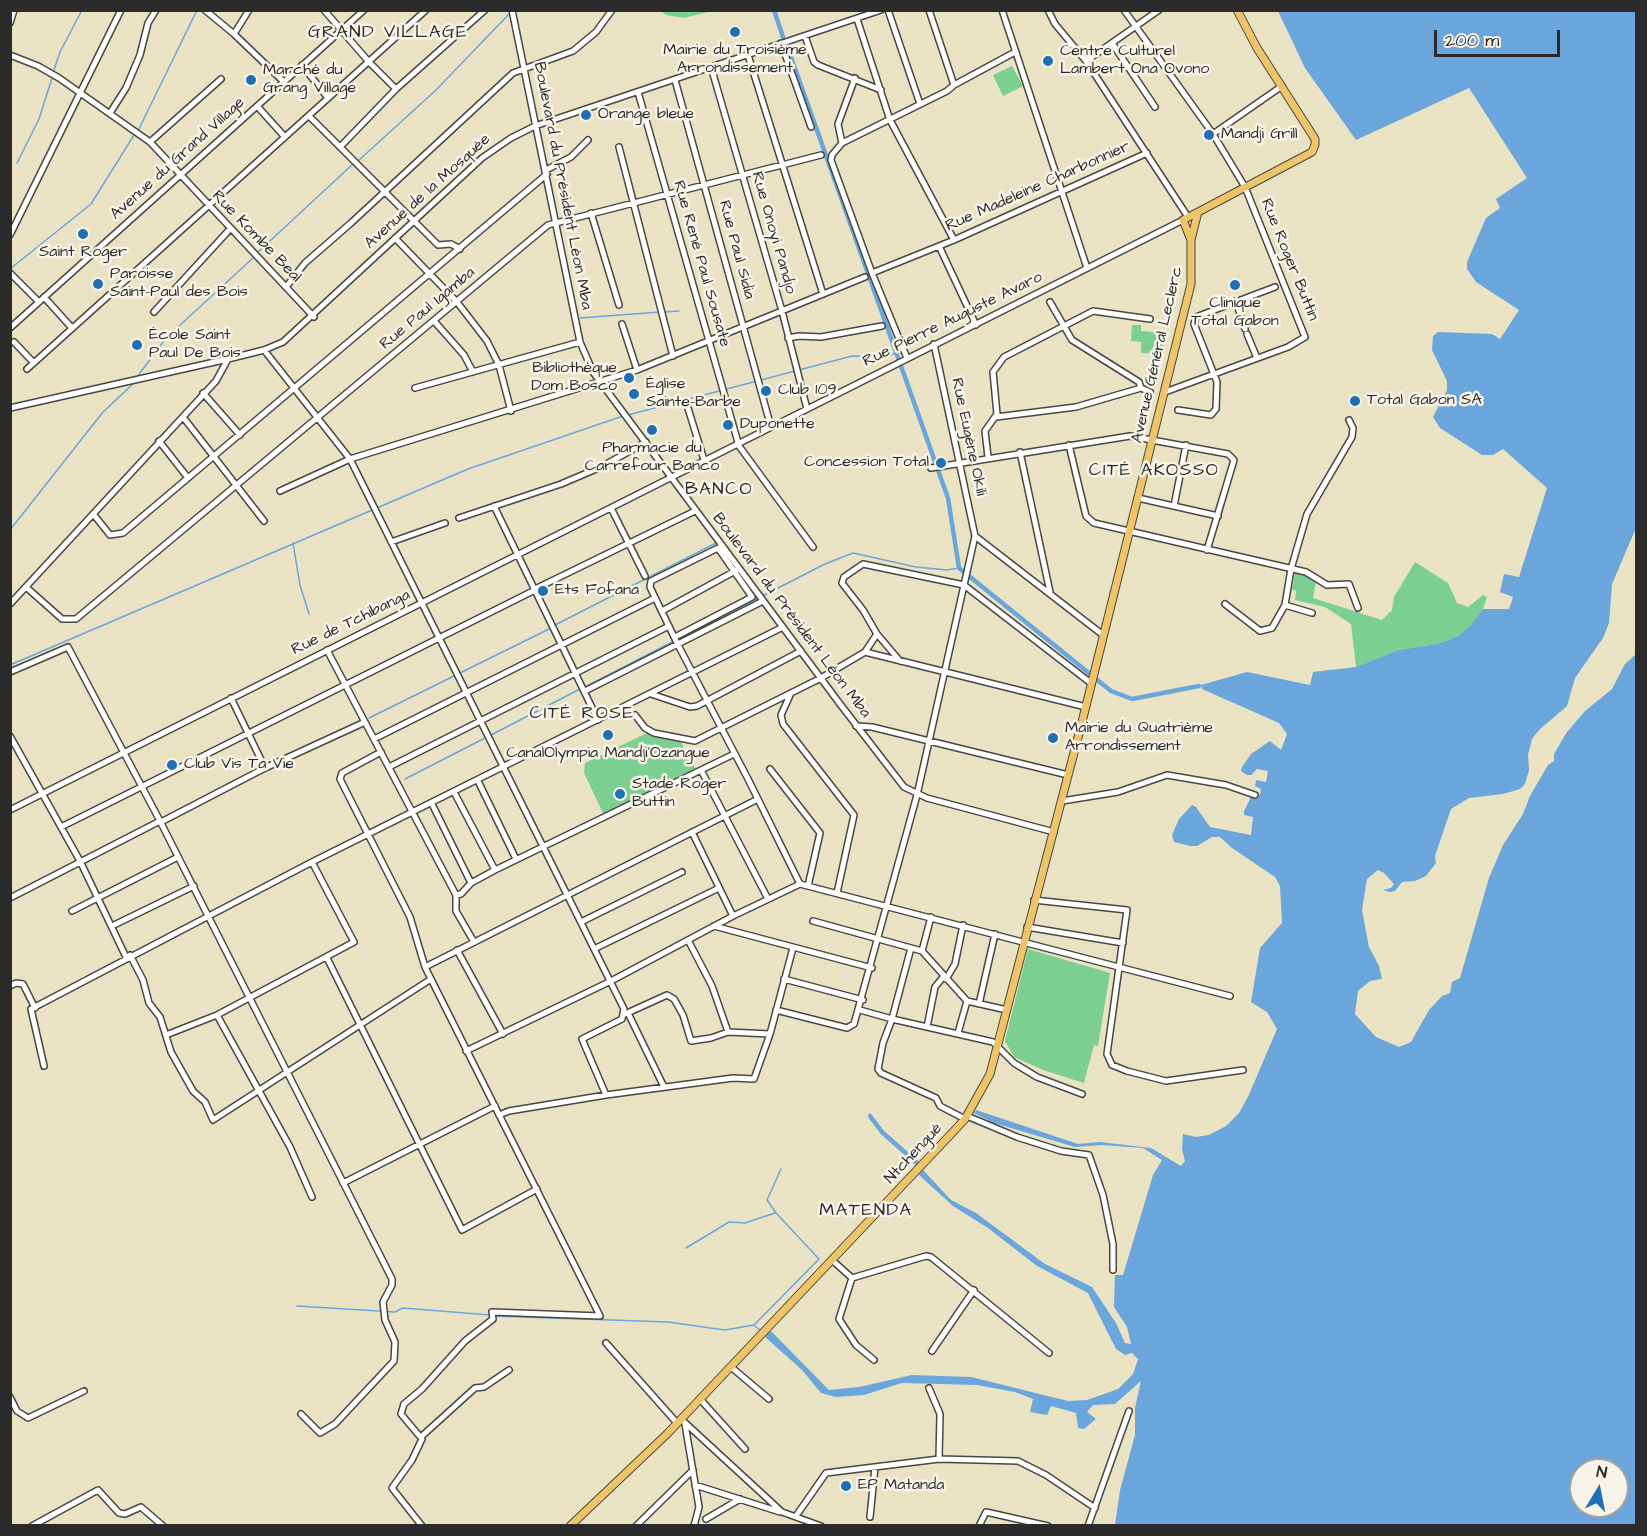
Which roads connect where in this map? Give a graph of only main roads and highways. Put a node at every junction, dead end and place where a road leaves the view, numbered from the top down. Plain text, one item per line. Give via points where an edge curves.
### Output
1 (1238, 10) edge
2 (1198, 212) junction
3 (1191, 240) junction
4 (1068, 775) joint
5 (570, 1526) edge

1 - 2 main road, Rue Pierre Auguste Avaro via 1315,139 1312,152
2 - 3 main road
2 - 3 main road, Rue Pierre Auguste Avaro via 1186,218
3 - 4 main road, Avenue Général Leclerc via 1191,284
4 - 5 main road, Ntchengué via 999,1046 990,1074 966,1117 681,1422

